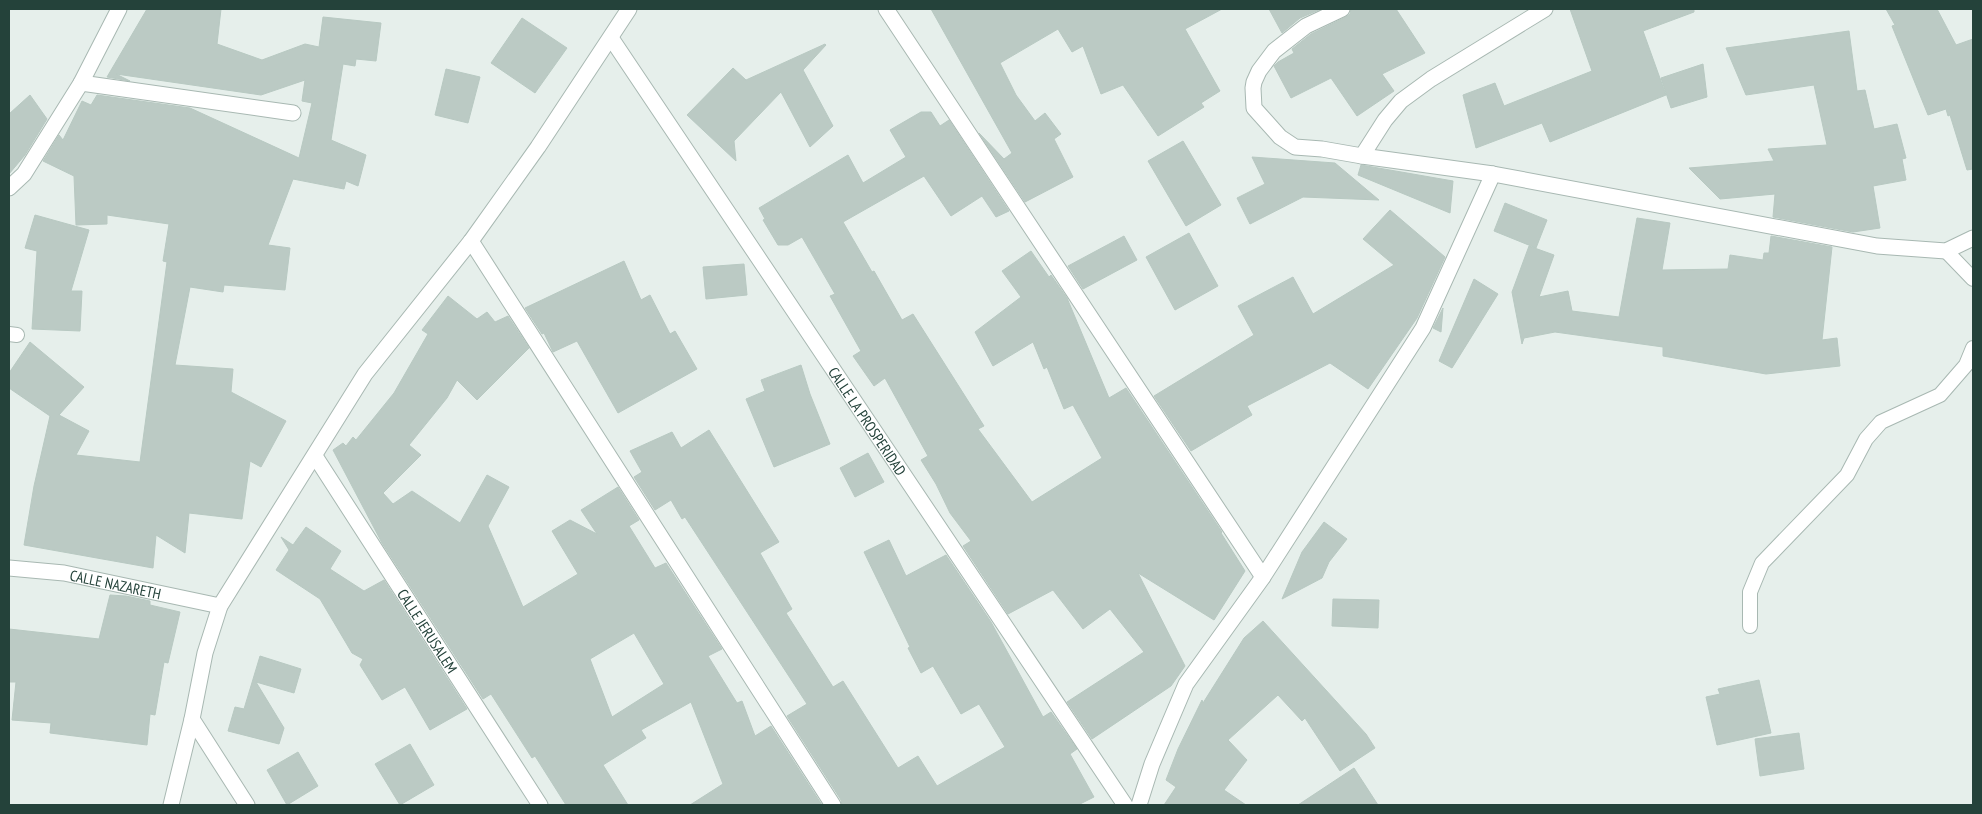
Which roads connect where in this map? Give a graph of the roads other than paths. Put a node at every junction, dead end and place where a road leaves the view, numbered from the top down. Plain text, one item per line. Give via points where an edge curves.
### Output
1 (119, 9) edge
2 (629, 9) edge
3 (886, 9) edge
4 (1342, 9) edge
5 (1545, 9) edge
6 (611, 38) junction
7 (81, 83) junction
8 (293, 113) dead end
9 (1362, 156) junction
10 (1493, 174) junction
11 (9, 188) edge
12 (1973, 238) edge
13 (471, 241) junction
14 (1946, 251) junction
15 (1973, 279) edge
16 (1973, 348) edge
17 (315, 456) junction
18 (9, 568) edge
19 (1263, 577) junction
20 (220, 606) junction
21 (1750, 626) dead end
22 (192, 719) junction
23 (171, 805) edge
24 (247, 805) edge
25 (540, 805) edge
26 (833, 805) edge
27 (1125, 805) edge
28 (1139, 805) edge

1 - 7 street
2 - 6 street
3 - 19 street
4 - 9 street via 1306,26 1274,51 1254,82 1254,108 1280,138 1295,146
5 - 9 street via 1401,101
6 - 13 street
6 - 27 street, CALLE LA PROSPERIDAD
7 - 8 street
7 - 11 street via 24,174
9 - 10 street
10 - 14 street via 1877,246
10 - 19 street via 1423,328
12 - 14 street
13 - 17 street via 365,374
13 - 26 street
14 - 15 lane
16 - 21 lane via 1966,365 1940,395 1881,422 1866,439 1846,475 1762,563 1750,592
17 - 20 street
17 - 25 street, CALLE JERUSALEM
18 - 20 street, CALLE NAZARETH via 64,574
19 - 28 street via 1186,684 1152,764
20 - 22 street via 205,653
22 - 23 street
22 - 24 street

